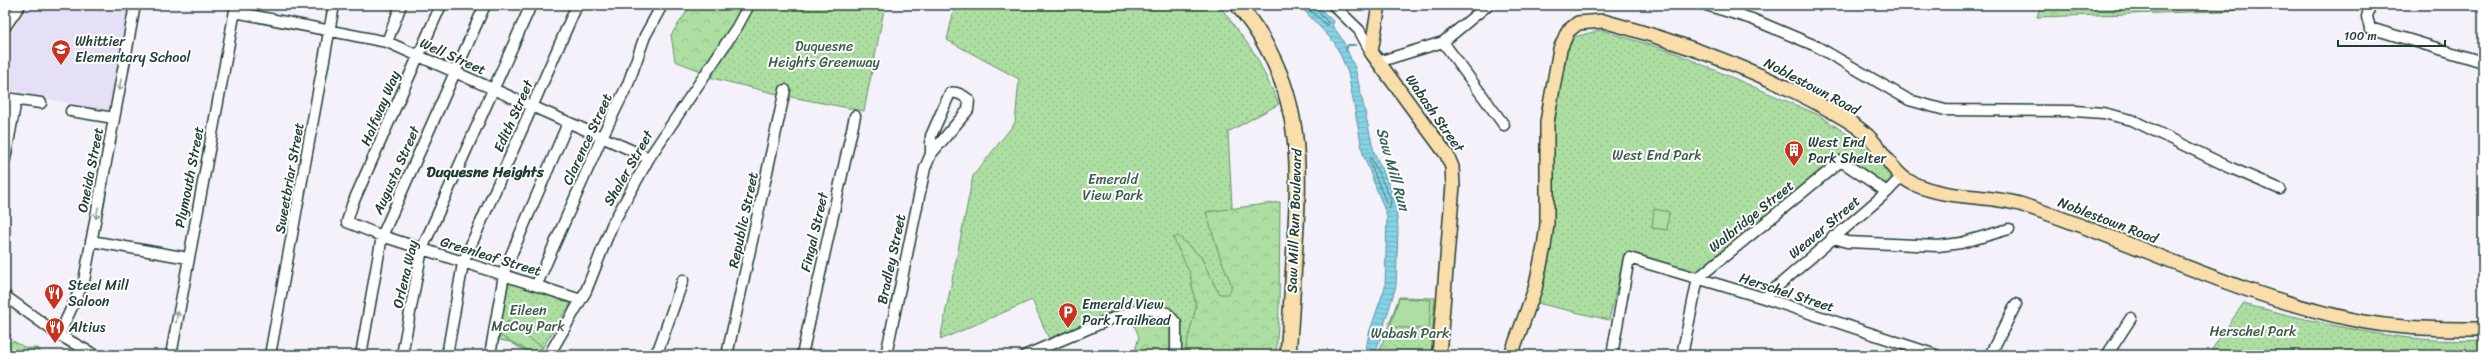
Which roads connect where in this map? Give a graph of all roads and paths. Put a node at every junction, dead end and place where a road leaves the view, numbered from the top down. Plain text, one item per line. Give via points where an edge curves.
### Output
1 (20, 5) edge
2 (135, 5) edge
3 (334, 5) edge
4 (401, 5) edge
5 (441, 5) edge
6 (485, 5) edge
7 (531, 5) edge
8 (577, 5) edge
9 (662, 5) edge
10 (749, 5) edge
11 (1238, 5) edge
12 (1250, 5) edge
13 (1334, 5) edge
14 (1379, 5) edge
15 (1488, 5) edge
16 (1706, 5) edge
17 (2370, 5) edge
18 (235, 9) edge
19 (5, 27) edge
20 (330, 31) junction
21 (386, 42) junction
22 (1443, 42) junction
23 (419, 56) junction
24 (1375, 57) junction
25 (2483, 62) edge
26 (454, 73) junction
27 (493, 89) junction
28 (785, 90) dead end
29 (5, 98) edge
30 (16, 100) junction
31 (41, 103) dead end
32 (533, 107) junction
33 (71, 111) dead end
34 (855, 116) dead end
35 (114, 118) junction
36 (568, 123) junction
37 (1504, 125) dead end
38 (601, 139) junction
39 (931, 154) junction
40 (649, 158) junction
41 (5, 159) edge
42 (1902, 176) junction
43 (2280, 189) dead end
44 (1887, 192) junction
45 (347, 222) joint
46 (2010, 229) dead end
47 (382, 236) junction
48 (1832, 237) junction
49 (91, 240) junction
50 (422, 249) junction
51 (188, 258) junction
52 (463, 263) junction
53 (503, 275) junction
54 (1698, 278) junction
55 (683, 280) dead end
56 (537, 284) junction
57 (5, 296) edge
58 (1764, 298) junction
59 (581, 300) junction
60 (2016, 304) dead end
61 (2131, 318) dead end
62 (2483, 329) edge
63 (60, 335) junction
64 (657, 354) edge
65 (95, 355) edge
66 (171, 355) edge
67 (270, 355) edge
68 (361, 355) edge
69 (402, 355) edge
70 (447, 355) edge
71 (490, 355) edge
72 (549, 355) edge
73 (727, 355) edge
74 (802, 355) edge
75 (886, 355) edge
76 (1026, 355) edge
77 (1176, 355) edge
78 (1288, 355) edge
79 (1298, 355) edge
80 (1439, 355) edge
81 (1512, 355) edge
82 (1612, 355) edge
83 (1682, 355) edge
84 (1936, 355) edge
85 (1990, 355) edge
86 (2107, 355) edge

1 - 19 street
2 -> 35 street, Oneida Street
3 - 20 street, Sweetbriar Street
4 - 21 street
5 - 23 street, Halfway Way
6 - 26 street, Augusta Street
7 - 27 street, Orlena Way
8 - 32 street, Edith Street
9 - 38 street, Clarence Street via 645,36 628,84
10 - 40 street, Shaler Street
11 - 78 highway, Saw Mill Run Boulevard via 1258,34 1281,77 1291,108 1297,142 1298,196
12 - 79 highway, Saw Mill Run Boulevard via 1272,38 1289,74 1300,105 1306,141 1307,196
13 - 24 street, Wabash Street via 1359,30
14 - 24 main road
15 - 22 street
16 - 43 street via 1752,19 1816,46 1888,89 1926,106 1945,110 2075,111 2117,116 2132,120
17 - 25 street via 2367,17 2370,28
18 - 20 street, Well Street
18 - 51 street, Plymouth Street
20 - 21 street, Well Street
20 - 67 street, Sweetbriar Street
21 - 23 street, Well Street
22 - 24 street
22 - 37 street
23 - 26 street, Well Street
23 - 45 street, Halfway Way via 352,205
24 - 80 main road, Wabash Street via 1447,155 1452,167 1453,185
26 - 27 street, Well Street
26 - 47 street, Augusta Street
27 - 32 street, Well Street
27 - 50 street, Orlena Way
28 - 73 street, Republic Street
29 - 30 street
30 - 31 street
30 - 41 street
32 - 36 street, Well Street
32 - 52 street, Edith Street
33 - 35 street
34 - 74 street, Fingal Street
35 -> 49 street, Oneida Street
36 - 38 street, Well Street
36 - 53 street
38 - 40 street, Well Street
38 - 56 street, Clarence Street
39 - 39 street via 968,110 969,100 965,96 950,93 931,136
39 - 75 street, Bradley Street via 925,168
40 - 59 street, Shaler Street via 612,225
42 - 44 street, Weaver Street
42 - 62 main road, Noblestown Road via 1926,188 2027,206 2248,291 2349,319 2414,328
42 - 81 main road, Noblestown Road via 1891,167 1868,136 1846,120 1745,69 1686,45 1624,26 1603,21 1578,23 1568,31 1560,49 1547,122 1547,224 1544,247 1535,289
44 - 48 street, Weaver Street
44 - 54 street, Walbridge Street via 1841,162
45 - 47 street, Greenleaf Street
46 - 48 street via 1961,243 1938,246 1847,242
47 - 50 street, Greenleaf Street
47 - 68 street, Augusta Street
48 - 58 street, Weaver Street
49 - 51 street
49 - 63 street, Oneida Street via 84,281
50 - 52 street, Greenleaf Street
50 - 69 street, Orlena Way
66 -> 51 street, Plymouth Street
52 - 53 street, Greenleaf Street
52 - 70 street, Edith Street
53 - 56 street, Greenleaf Street
53 - 71 street
54 - 58 street, Herschel Street
54 - 82 street, Herschel Street via 1629,258
54 - 83 street
55 - 64 street
56 - 59 street, Greenleaf Street
57 - 63 street
58 - 84 street, Herschel Street
59 - 72 street, Shaler Street
60 - 85 street
61 - 86 street
63 - 65 street
76 - 77 street via 1143,308 1167,313 1176,323

